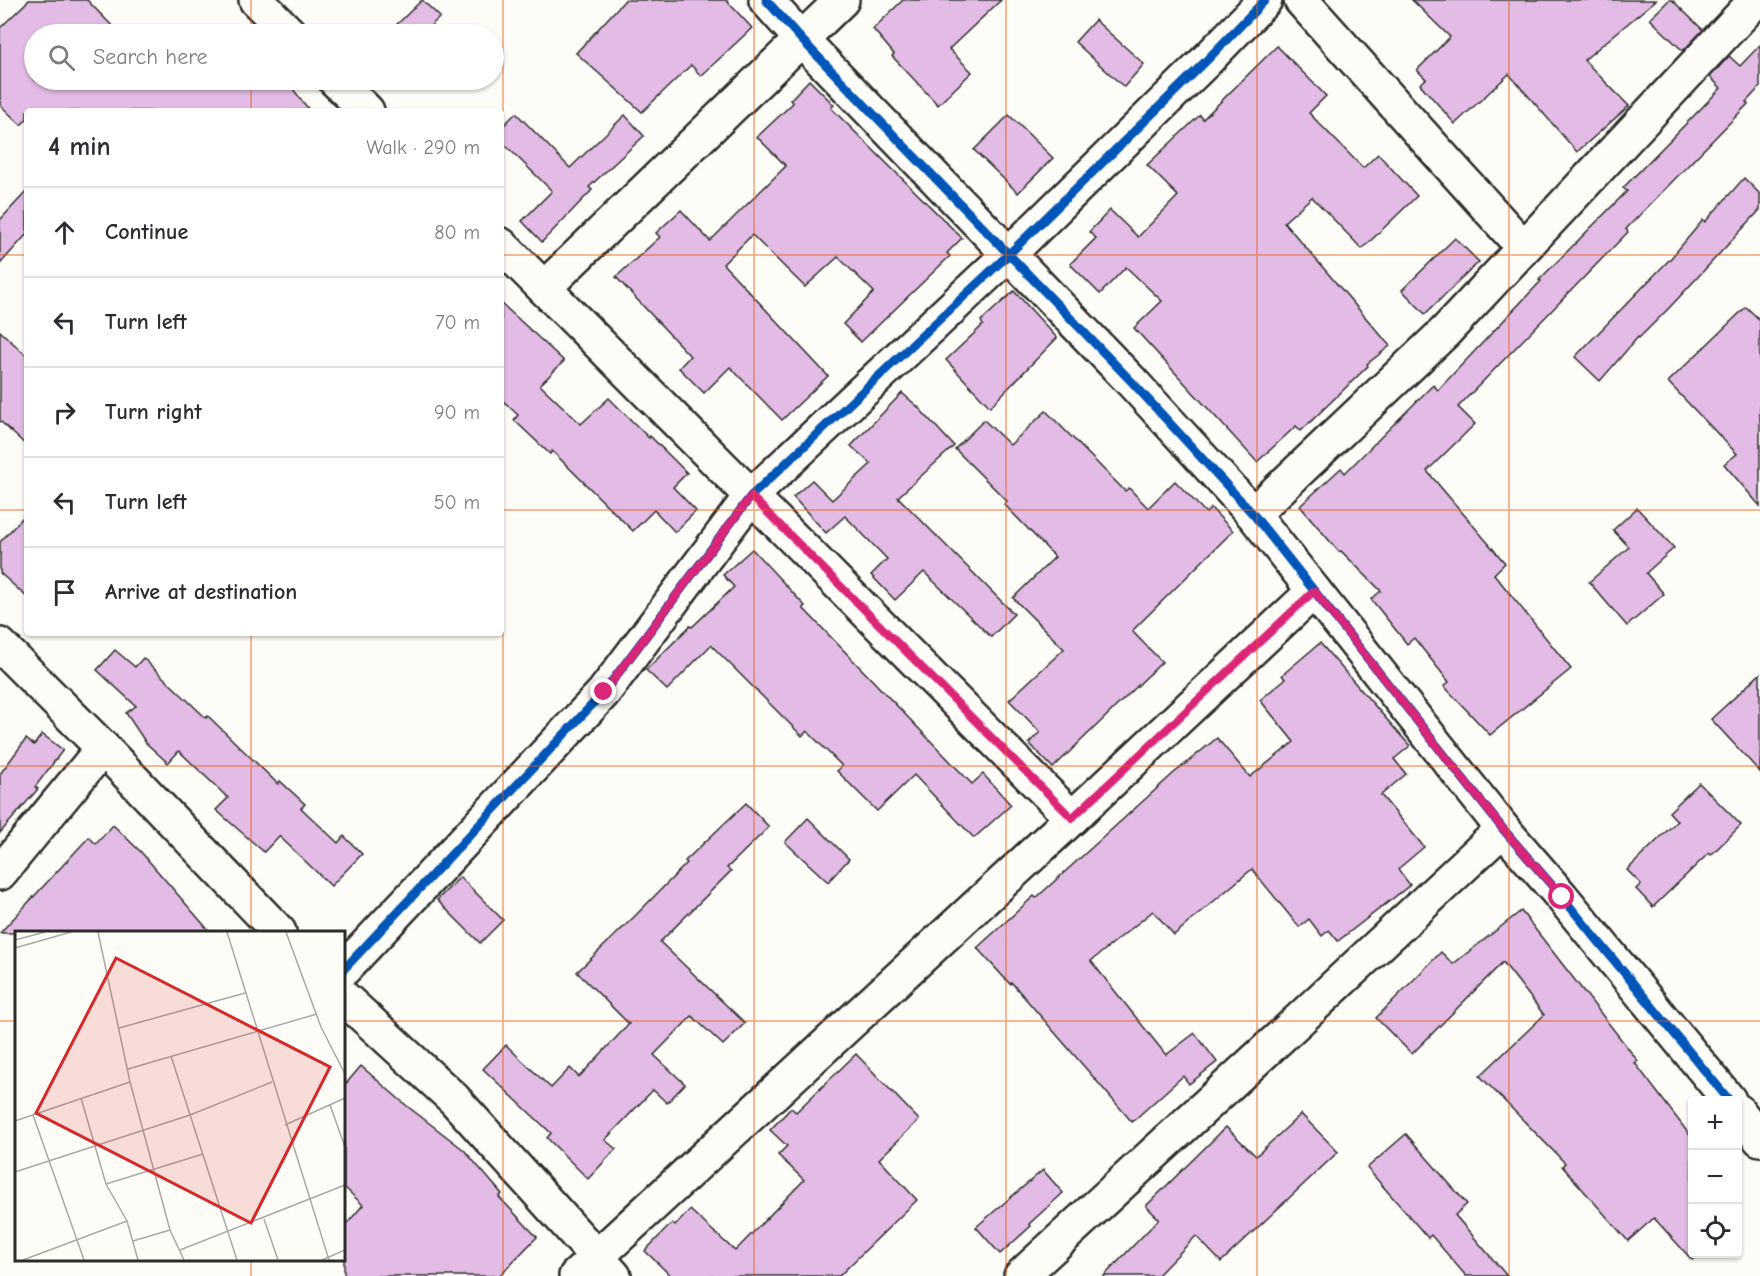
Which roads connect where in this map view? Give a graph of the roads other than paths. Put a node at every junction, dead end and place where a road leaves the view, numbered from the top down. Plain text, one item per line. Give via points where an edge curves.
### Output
1 (256, 0) edge
2 (766, 0) edge
3 (842, 0) edge
4 (1265, 0) edge
5 (1301, 0) edge
6 (1756, 0) edge
7 (280, 24) edge
8 (802, 40) junction
9 (345, 90) edge
10 (364, 108) edge
11 (1523, 247) junction
12 (504, 248) edge
13 (1009, 254) junction
14 (544, 288) junction
15 (751, 496) junction
16 (1253, 514) junction
17 (1314, 591) junction
18 (0, 645) edge
19 (103, 748) junction
20 (1072, 818) junction
21 (1503, 829) junction
22 (0, 873) edge
23 (277, 931) edge
24 (345, 968) edge
25 (345, 999) edge
26 (1725, 1096) edge
27 (1742, 1117) edge
28 (1760, 1138) edge
29 (595, 1270) edge
30 (1021, 1276) edge

1 - 7 street
2 - 8 street
3 - 8 street
4 - 13 street
5 - 11 street
6 - 11 street
8 - 13 street
8 - 14 street
9 - 10 street
11 - 16 street via 1445,332
12 - 14 street
13 - 15 street
13 - 16 street
14 - 15 street
15 - 20 street
15 - 24 street via 604,692
16 - 17 street
17 - 20 street
17 - 21 street
18 - 19 street
19 - 22 street
19 - 23 street
20 - 29 street
21 - 26 street
21 - 30 street
25 - 29 street via 454,1099
27 - 28 street

